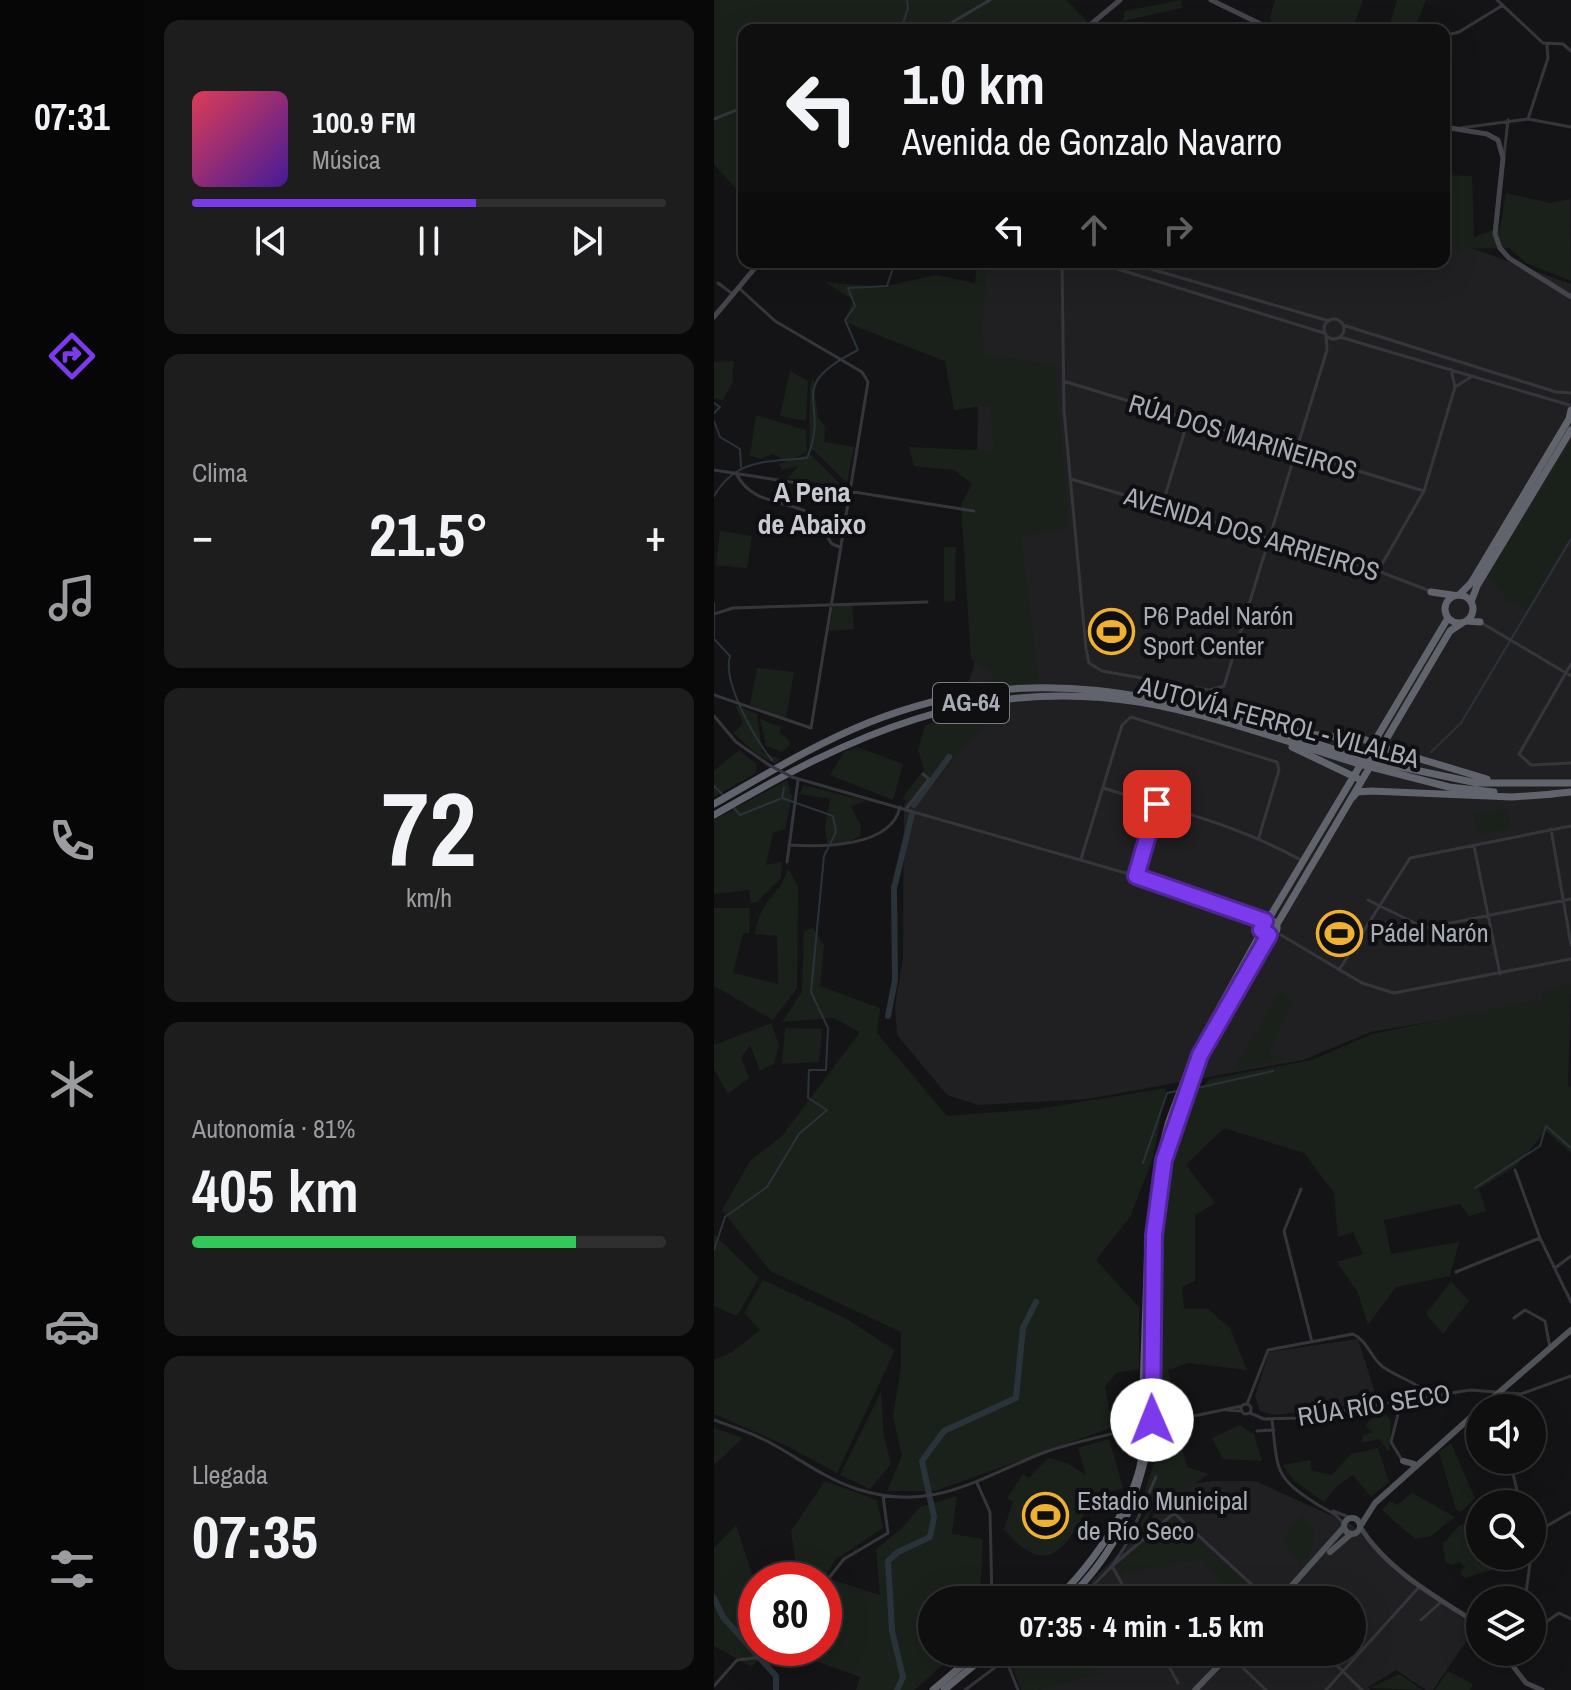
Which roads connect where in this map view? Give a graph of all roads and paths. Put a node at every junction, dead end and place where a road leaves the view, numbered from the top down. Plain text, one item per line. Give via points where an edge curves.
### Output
1 (990, 0) edge
2 (1120, 0) edge
3 (1211, 0) edge
4 (1497, 0) edge
5 (1503, 5) junction
6 (949, 24) edge
7 (1091, 24) edge
8 (1261, 24) edge
9 (1450, 34) edge
10 (1547, 46) junction
11 (1571, 51) edge
12 (738, 109) edge
13 (714, 119) edge
14 (1528, 119) junction
15 (1508, 120) junction
16 (1570, 127) edge
17 (1450, 128) edge
18 (1453, 129) junction
19 (1503, 142) junction
20 (755, 268) edge
21 (1060, 268) edge
22 (1114, 268) edge
23 (1148, 268) edge
24 (718, 283) dead end
25 (739, 288) junction
26 (734, 295) junction
27 (1571, 297) edge
28 (714, 317) edge
29 (1329, 321) junction
30 (1343, 325) junction
31 (1325, 334) junction
32 (1339, 338) junction
33 (1327, 350) junction
34 (1451, 369) junction
35 (1474, 377) junction
36 (1063, 381) junction
37 (1455, 387) junction
38 (1571, 403) edge
39 (1188, 420) junction
40 (1571, 430) edge
41 (1295, 454) junction
42 (714, 470) edge
43 (735, 473) junction
44 (1071, 479) junction
45 (849, 491) junction
46 (1424, 491) junction
47 (1162, 506) junction
48 (974, 511) dead end
49 (1270, 539) junction
50 (840, 547) junction
51 (1378, 571) junction
52 (1431, 592) junction
53 (1457, 595) junction
54 (927, 602) dead end
55 (832, 605) junction
56 (1472, 606) junction
57 (1445, 608) junction
58 (714, 614) edge
59 (1448, 618) junction
60 (1465, 622) junction
61 (1480, 622) junction
62 (1571, 664) edge
63 (1566, 673) junction
64 (1571, 676) edge
65 (1140, 694) junction
66 (714, 695) edge
67 (714, 716) edge
68 (1395, 717) junction
69 (1249, 731) junction
70 (1359, 739) junction
71 (1375, 754) junction
72 (1358, 760) junction
73 (1431, 763) junction
74 (1571, 763) edge
75 (1338, 772) junction
76 (923, 774) dead end
77 (1359, 777) junction
78 (798, 780) junction
79 (1571, 783) edge
80 (1529, 785) junction
81 (1103, 788) junction
82 (1371, 791) junction
83 (1571, 792) edge
84 (1554, 794) junction
85 (714, 804) edge
86 (1157, 804) junction
87 (1341, 806) junction
88 (903, 808) junction
89 (714, 815) edge
90 (1571, 826) edge
91 (1551, 829) junction
92 (1259, 837) junction
93 (789, 845) junction
94 (1474, 846) junction
95 (1081, 859) junction
96 (1305, 861) junction
97 (787, 862) dead end
98 (1136, 876) junction
99 (1571, 899) edge
100 (1368, 900) dead end
101 (1563, 901) junction
102 (1379, 907) junction
103 (1488, 915) junction
104 (1254, 920) joint
105 (1270, 929) junction
106 (1571, 945) edge
107 (1571, 959) edge
108 (1339, 970) junction
109 (1500, 974) junction
110 (1515, 1170) dead end
111 (1301, 1189) dead end
112 (1540, 1238) junction
113 (1571, 1256) edge
114 (1555, 1268) junction
115 (1456, 1272) dead end
116 (1571, 1302) edge
117 (1514, 1318) dead end
118 (1571, 1330) edge
119 (1312, 1343) junction
120 (1550, 1348) junction
121 (1571, 1376) edge
122 (1499, 1392) junction
123 (1497, 1394) edge
124 (1515, 1394) joint
125 (1431, 1397) junction
126 (1401, 1402) junction
127 (1393, 1403) junction
128 (1244, 1407) junction
129 (1250, 1413) junction
130 (1396, 1415) junction
131 (714, 1420) edge
132 (1272, 1420) junction
133 (1466, 1420) edge
134 (1154, 1425) junction
135 (1138, 1427) junction
136 (1274, 1430) junction
137 (1257, 1431) dead end
138 (1403, 1461) junction
139 (1418, 1463) junction
140 (1410, 1469) junction
141 (1404, 1476) junction
142 (1156, 1477) dead end
143 (977, 1482) junction
144 (883, 1496) junction
145 (1375, 1503) junction
146 (1321, 1507) junction
147 (1571, 1512) edge
148 (1352, 1518) junction
149 (1546, 1524) edge
150 (1344, 1526) junction
151 (1361, 1526) junction
152 (1352, 1534) junction
153 (1369, 1541) junction
154 (842, 1562) edge
155 (1112, 1566) junction
156 (992, 1586) edge
157 (1068, 1586) edge
158 (1080, 1586) edge
159 (1093, 1586) edge
160 (1123, 1586) edge
161 (1253, 1586) edge
162 (1293, 1586) edge
163 (1296, 1586) edge
164 (1420, 1586) junction
165 (1442, 1601) junction
166 (1466, 1616) edge
167 (1571, 1619) edge
168 (1421, 1620) dead end
169 (1546, 1622) edge
170 (738, 1660) edge
171 (961, 1666) edge
172 (973, 1666) edge
173 (1000, 1666) edge
174 (1008, 1666) edge
175 (1169, 1666) edge
176 (1216, 1666) edge
177 (1241, 1666) dead end
178 (1338, 1666) edge
179 (1513, 1666) edge
180 (1343, 1671) junction
181 (1178, 1683) dead end
182 (714, 1686) edge
183 (933, 1690) edge
184 (944, 1690) edge
185 (965, 1690) edge
186 (1018, 1690) edge
187 (1193, 1690) edge
188 (1266, 1690) edge
189 (1326, 1690) edge
190 (1362, 1690) edge
191 (1542, 1690) edge

1 - 6 street
2 - 7 main road
3 - 8 main road
4 - 5 street
5 - 9 street
5 - 10 street
10 - 11 street via 1559,43
10 - 14 street
12 - 13 street
14 - 15 street
14 - 16 street
15 - 18 street
15 - 19 street
17 - 18 main road
18 - 19 main road
19 - 27 main road via 1495,234 1500,248
20 - 25 main road
21 - 36 street
22 - 31 street
23 - 29 street
24 - 26 street
25 - 26 main road
25 - 45 street via 775,321 867,377
26 - 28 main road
29 - 30 street
29 - 31 street
30 - 32 street
30 - 38 street via 1556,392
31 - 32 street
31 - 33 street
32 - 33 street
32 - 34 street
33 - 41 street
34 - 35 street
34 - 37 street
35 - 37 street
35 - 38 street
36 - 39 street, RÚA DOS MARIÑEIROS
36 - 44 street
37 - 46 street
38 - 53 highway via 1569,419 1471,583
39 - 41 street, RÚA DOS MARIÑEIROS
39 - 47 street
40 - 56 highway via 1477,586
41 - 46 street, RÚA DOS MARIÑEIROS
41 - 49 street
42 - 43 street
43 - 45 street
43 - 50 street via 759,497 819,521 832,544
44 - 47 street, AVENIDA DOS ARRIEIROS
44 - 49 street via 1089,663 1102,671 1222,688
45 - 48 street
45 - 50 street
46 - 51 street
47 - 49 street, AVENIDA DOS ARRIEIROS
49 - 51 street, AVENIDA DOS ARRIEIROS
50 - 55 street
51 - 52 street, AVENIDA DOS ARRIEIROS
52 - 53 highway
52 - 57 highway
53 - 56 highway
53 - 57 highway
54 - 55 street
55 - 58 street via 733,608
55 - 66 street via 811,728
56 - 60 highway
56 - 61 highway
57 - 59 highway
59 - 60 highway
59 - 68 highway
60 - 61 highway
60 - 68 highway via 1450,631
61 - 63 street
62 - 63 street
63 - 64 street
63 - 74 street via 1519,754 1531,765
65 - 70 highway via 1308,734
65 - 72 highway, AUTOVÍA FERROL - VILALBA / AG-64
65 - 85 highway, AUTOVÍA FERROL - VILALBA / AG-64 via 1052,686 947,698 845,733
67 - 78 street, bridge via 736,742
68 - 70 highway via 1379,733
68 - 71 highway
68 - 73 highway via 1394,745
69 - 72 highway, AUTOVÍA FERROL - VILALBA / AG-64
69 - 75 highway
69 - 89 highway, AUTOVÍA FERROL - VILALBA / AG-64 via 1162,707 1093,696 987,700 928,713 858,738
70 - 71 highway
71 - 72 highway, AUTOVÍA FERROL - VILALBA / AG-64, bridge
71 - 73 highway
71 - 77 highway
71 - 80 highway, AUTOVÍA FERROL - VILALBA / AG-64 via 1460,781
71 - 84 highway, AUTOVÍA FERROL - VILALBA / AG-64 via 1449,787
73 - 80 highway via 1481,779
75 - 77 highway
75 - 87 highway via 1346,784
76 - 88 street via 929,779
77 - 82 highway
77 - 87 highway
78 - 88 street
78 - 93 street
79 - 80 highway, AUTOVÍA FERROL - VILALBA / AG-64
81 - 86 street
81 - 92 street via 1122,725 1131,717 1253,752 1279,765
81 - 95 street
82 - 84 highway
82 - 87 highway via 1357,792
83 - 84 highway, AUTOVÍA FERROL - VILALBA / AG-64
86 - 92 street
86 - 98 street
87 - 96 highway
88 - 93 street via 883,828 851,844
88 - 95 street
90 - 91 street
91 - 94 street
91 - 101 street
92 - 96 street
93 - 97 street
94 - 102 street via 1410,858
94 - 103 street
95 - 98 street
96 - 105 highway
96 - 105 highway
98 - 104 street via 1215,901
99 - 101 street
100 - 102 street
101 - 103 street
101 - 106 street
102 - 103 street via 1425,928
102 - 108 street
103 - 109 street
104 - 105 highway
105 - 108 street
105 - 134 highway via 1200,1055 1164,1160 1154,1235
105 - 135 highway via 1195,1052 1169,1121 1148,1242 1145,1404
107 - 109 street
108 - 109 street via 1394,993
110 - 112 street
111 - 119 street via 1284,1231
112 - 114 street
112 - 115 street
113 - 114 street
114 - 116 street
117 - 120 street via 1525,1310 1545,1321
118 - 120 main road
119 - 125 street via 1353,1334 1381,1365
119 - 128 street via 1266,1353
120 - 122 main road
121 - 124 street
122 - 123 main road
122 - 124 street, RÚA RÍO SECO
122 - 125 street, RÚA RÍO SECO via 1481,1389
125 - 126 street, RÚA RÍO SECO
126 - 127 street, RÚA RÍO SECO
126 - 130 street
127 - 130 street
127 - 132 street, RÚA RÍO SECO
128 - 129 street
128 - 129 street, RÚA RÍO SECO
128 - 134 street
129 - 132 street, RÚA RÍO SECO
130 - 138 street via 1391,1448
131 - 144 street via 767,1441 845,1485
132 - 136 street
133 - 139 main road
134 - 135 highway
134 - 135 highway
134 - 158 highway via 1138,1494 1121,1532
135 - 143 street via 1049,1451
135 - 157 highway via 1139,1460 1116,1524 1095,1558
136 - 137 street
136 - 146 street via 1279,1473
138 - 139 main road
138 - 140 main road
138 - 141 main road
139 - 140 main road
140 - 141 main road
141 - 145 main road
142 - 155 street via 1135,1529
143 - 144 street via 931,1498
143 - 156 street via 990,1512
144 - 154 street via 888,1533
145 - 148 main road
145 - 151 main road
146 - 148 street
146 - 150 street via 1339,1516
147 - 149 street
148 - 150 main road
148 - 151 main road
150 - 152 main road
150 - 162 main road
151 - 152 main road
151 - 153 main road
152 - 153 main road
152 - 163 main road
153 - 164 main road
155 - 159 street
155 - 160 street
155 - 161 street via 1174,1513
164 - 165 main road
164 - 180 street
165 - 166 main road
165 - 168 street
167 - 169 street via 1559,1613
170 - 182 street
171 - 183 highway
172 - 184 highway
173 - 185 street
174 - 186 street
175 - 181 street
176 - 187 main road
177 - 188 street
178 - 180 street
179 - 191 main road via 1526,1683
180 - 189 street
180 - 190 street

